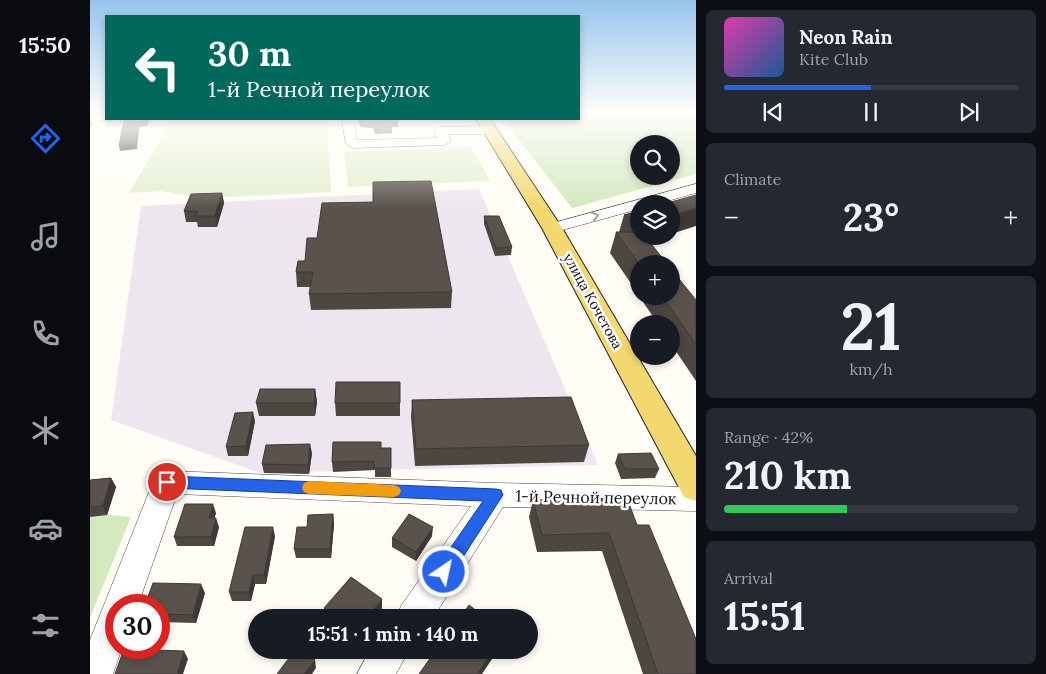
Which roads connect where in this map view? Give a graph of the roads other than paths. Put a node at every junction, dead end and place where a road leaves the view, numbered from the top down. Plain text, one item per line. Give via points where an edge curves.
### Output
1 (500, 144) edge
2 (696, 188) edge
3 (671, 195) edge
4 (630, 206) edge
5 (552, 228) junction
6 (696, 487) edge
7 (496, 495) junction
8 (696, 499) edge
9 (125, 594) edge
10 (419, 609) edge
11 (105, 647) edge
12 (385, 659) edge
13 (95, 674) edge
14 (375, 674) edge

1 - 5 main road, улица Кочетова
2 - 3 street
5 -> 4 street
5 - 6 main road, улица Кочетова
7 - 8 street, 1-й Речной переулок
7 - 9 street, 1-й Речной переулок via 167,482
7 - 10 street
11 - 13 street
12 - 14 street

